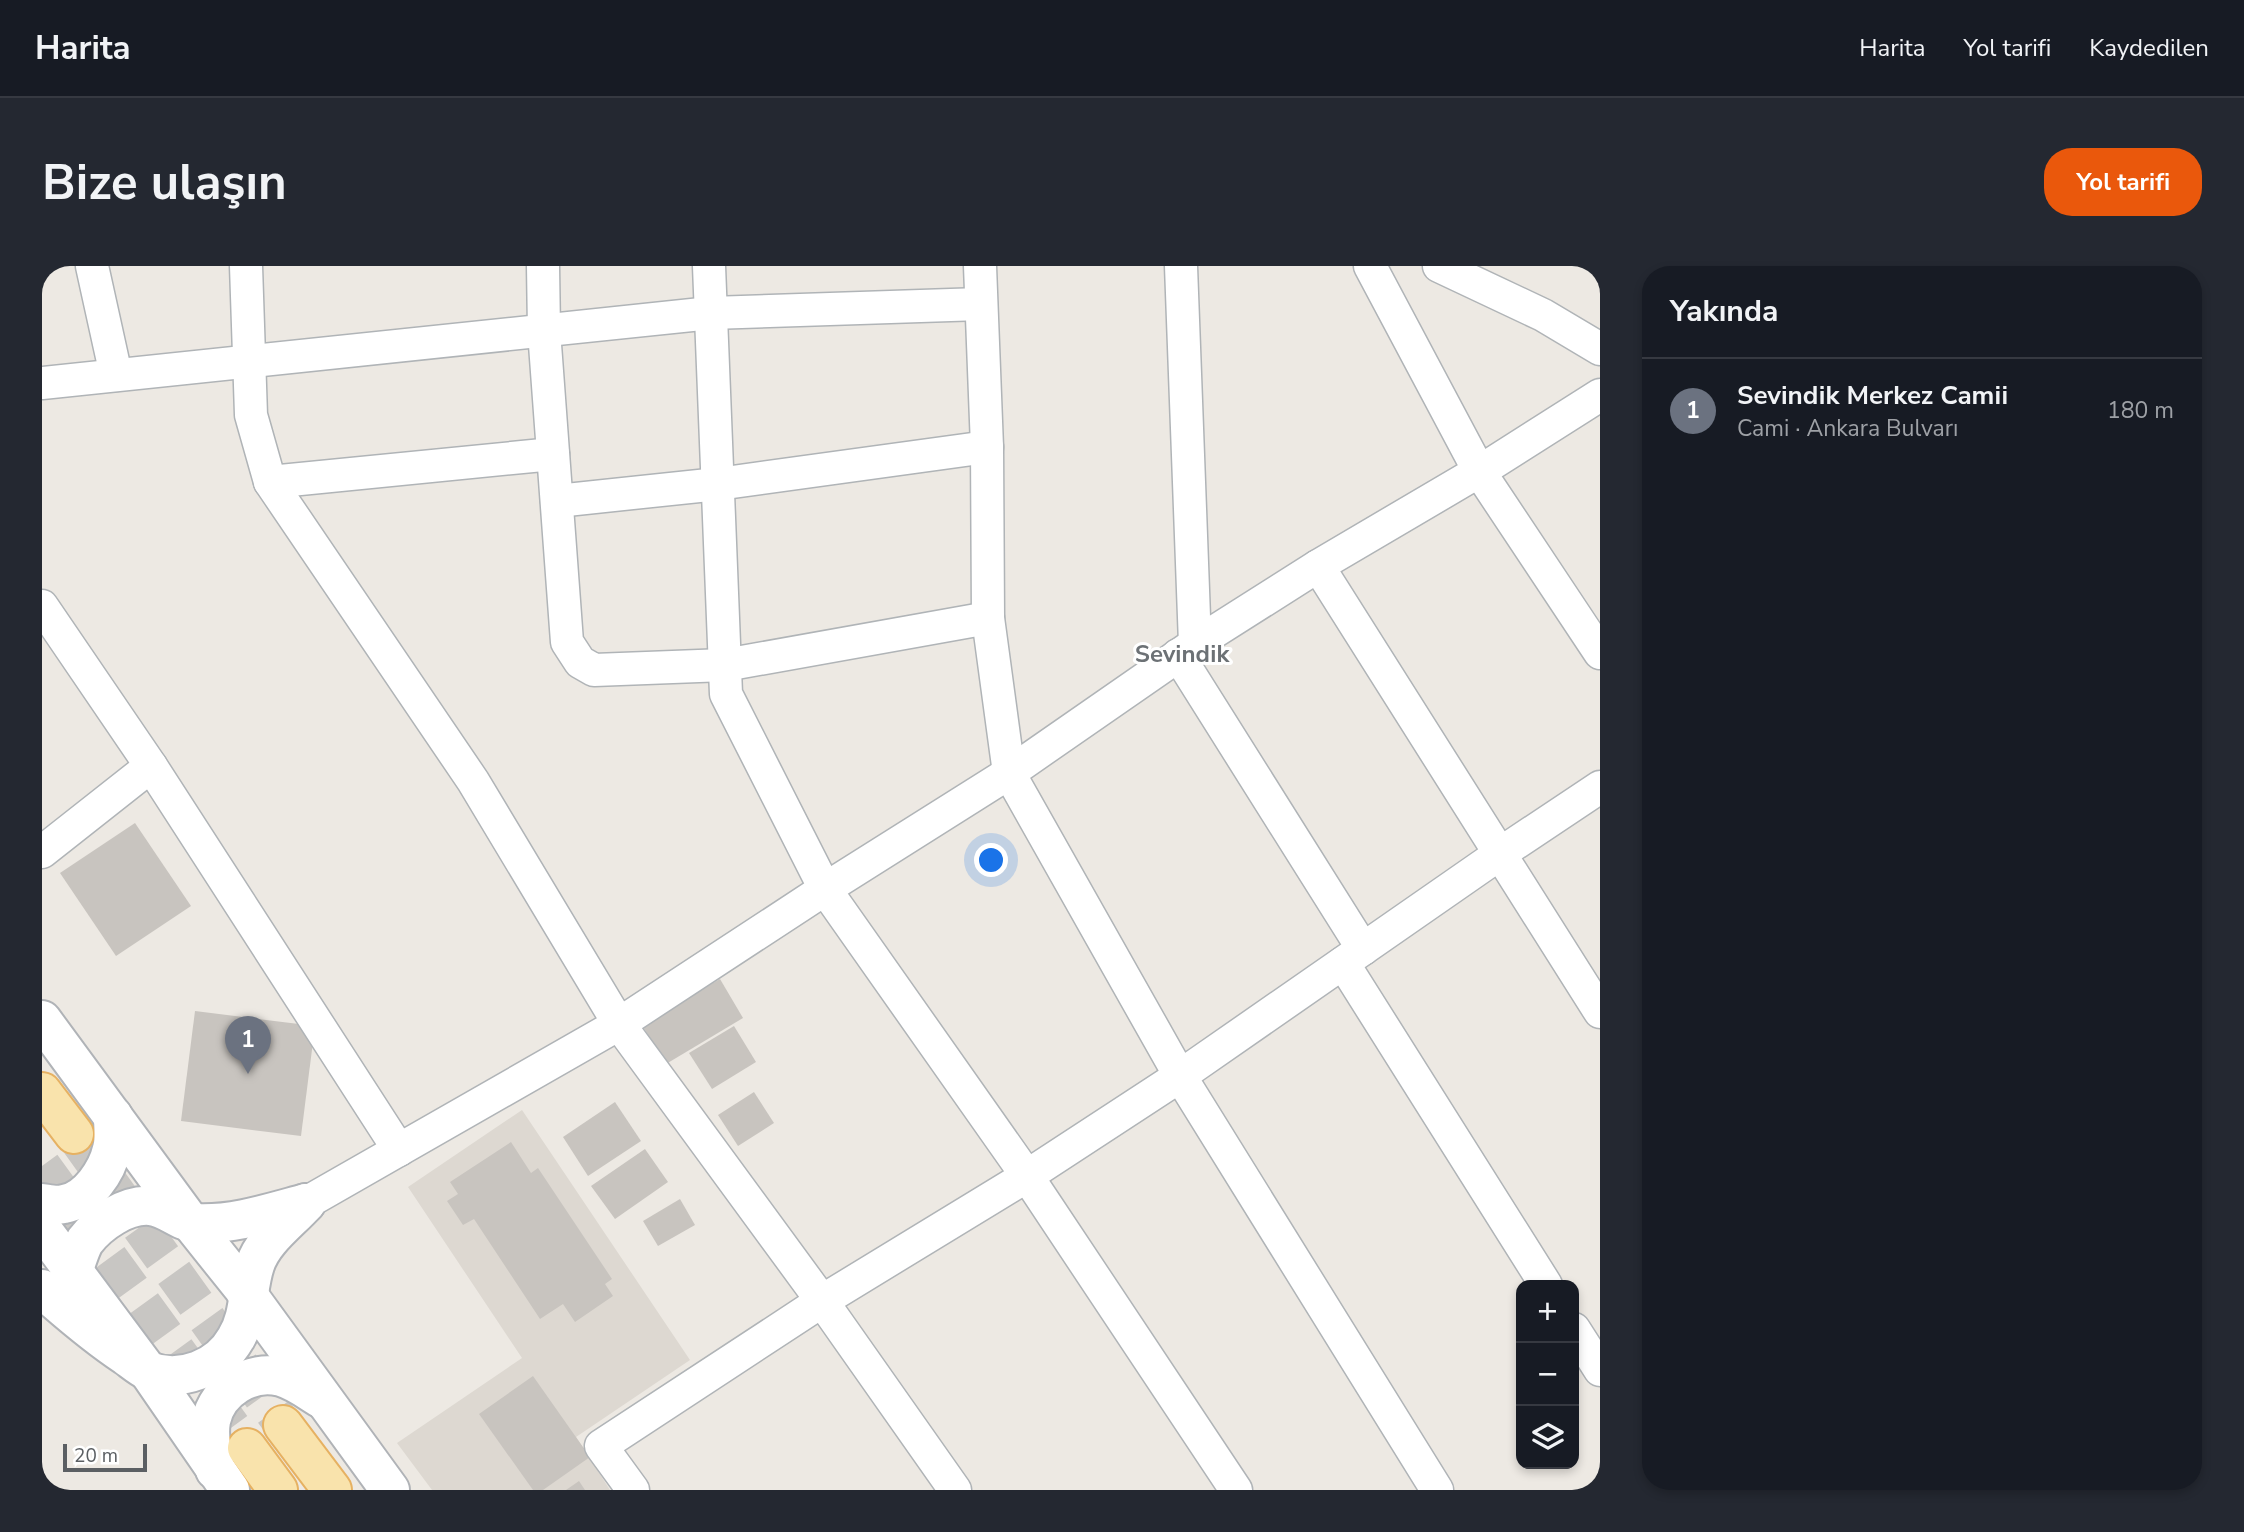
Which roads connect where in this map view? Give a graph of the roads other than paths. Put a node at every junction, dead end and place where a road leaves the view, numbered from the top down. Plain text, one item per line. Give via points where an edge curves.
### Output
1 (92, 266) edge
2 (246, 266) edge
3 (544, 266) edge
4 (709, 266) edge
5 (980, 266) edge
6 (1181, 266) edge
7 (1370, 266) edge
8 (1439, 266) edge
9 (1477, 274) edge
10 (981, 304) junction
11 (711, 313) junction
12 (544, 331) junction
13 (1600, 349) edge
14 (248, 361) junction
15 (116, 375) junction
16 (42, 383) edge
17 (1600, 395) edge
18 (987, 447) junction
19 (553, 454) junction
20 (1479, 471) junction
21 (270, 482) junction
22 (718, 484) junction
23 (556, 501) junction
24 (1318, 566) junction
25 (42, 606) edge
26 (988, 618) junction
27 (1187, 650) junction
28 (1600, 653) edge
29 (725, 665) junction
30 (151, 766) junction
31 (1009, 773) junction
32 (1600, 788) edge
33 (42, 852) edge
34 (1501, 853) junction
35 (825, 889) junction
36 (1353, 956) junction
37 (1600, 1012) edge
38 (42, 1020) edge
39 (619, 1024) junction
40 (1180, 1076) junction
41 (42, 1092) edge
42 (113, 1116) junction
43 (74, 1134) tunnel mouth
44 (399, 1150) junction
45 (1027, 1176) junction
46 (42, 1203) edge
47 (306, 1203) junction
48 (191, 1223) junction
49 (56, 1254) edge
50 (1543, 1280) edge
51 (250, 1298) junction
52 (822, 1301) junction
53 (1579, 1337) edge
54 (1600, 1370) edge
55 (148, 1371) junction
56 (324, 1401) junction
57 (283, 1425) tunnel mouth
58 (247, 1448) tunnel mouth
59 (222, 1481) edge
60 (949, 1488) edge
61 (278, 1490) edge
62 (332, 1490) edge
63 (390, 1490) edge
64 (633, 1490) edge
65 (1236, 1490) edge
66 (1437, 1490) edge

1 - 15 street
2 - 14 street
3 - 12 street
4 - 11 street
5 - 10 street
6 - 27 street
7 - 20 street
8 - 9 street
9 - 13 street
10 - 11 street
10 - 18 street
11 - 12 street
11 - 22 street
12 - 14 street
12 - 19 street
14 - 15 street
14 - 21 street via 251,415
15 - 16 street
17 - 20 street
18 - 22 street
18 - 26 street
19 - 21 street
19 - 23 street
20 - 24 street
20 - 28 street
21 - 39 street via 473,781
22 - 23 street
22 - 29 street
23 - 29 street via 567,642 580,662 594,670
24 - 27 street
24 - 34 street
25 - 30 street
26 - 29 street
26 - 31 street
27 - 31 street
27 - 36 street
29 - 35 street via 726,694
30 - 33 street
30 - 44 street
31 - 35 street
31 - 40 street
32 - 34 street
34 - 36 street
34 - 37 street
35 - 39 street
35 - 45 street
36 - 40 street
36 - 50 street
38 - 42 main road
39 - 44 street
39 - 52 street
40 - 45 street
40 - 66 street
41 - 43 main road
42 - 46 main road via 112,1149 98,1180 73,1201
42 - 48 main road
44 - 47 street
45 - 52 street
45 - 65 street
47 - 48 main road via 237,1222
47 - 51 main road via 263,1249
48 - 49 main road via 160,1209 140,1207 112,1217
48 - 51 main road
49 - 55 main road
51 - 55 main road via 236,1338 221,1358 204,1369 175,1375
51 - 56 main road
52 - 60 street
52 - 64 street via 601,1446
53 - 54 street
55 - 59 main road
56 - 59 main road via 278,1376 239,1382 224,1395 212,1420 211,1445
56 - 63 main road
57 - 62 main road
58 - 61 main road

